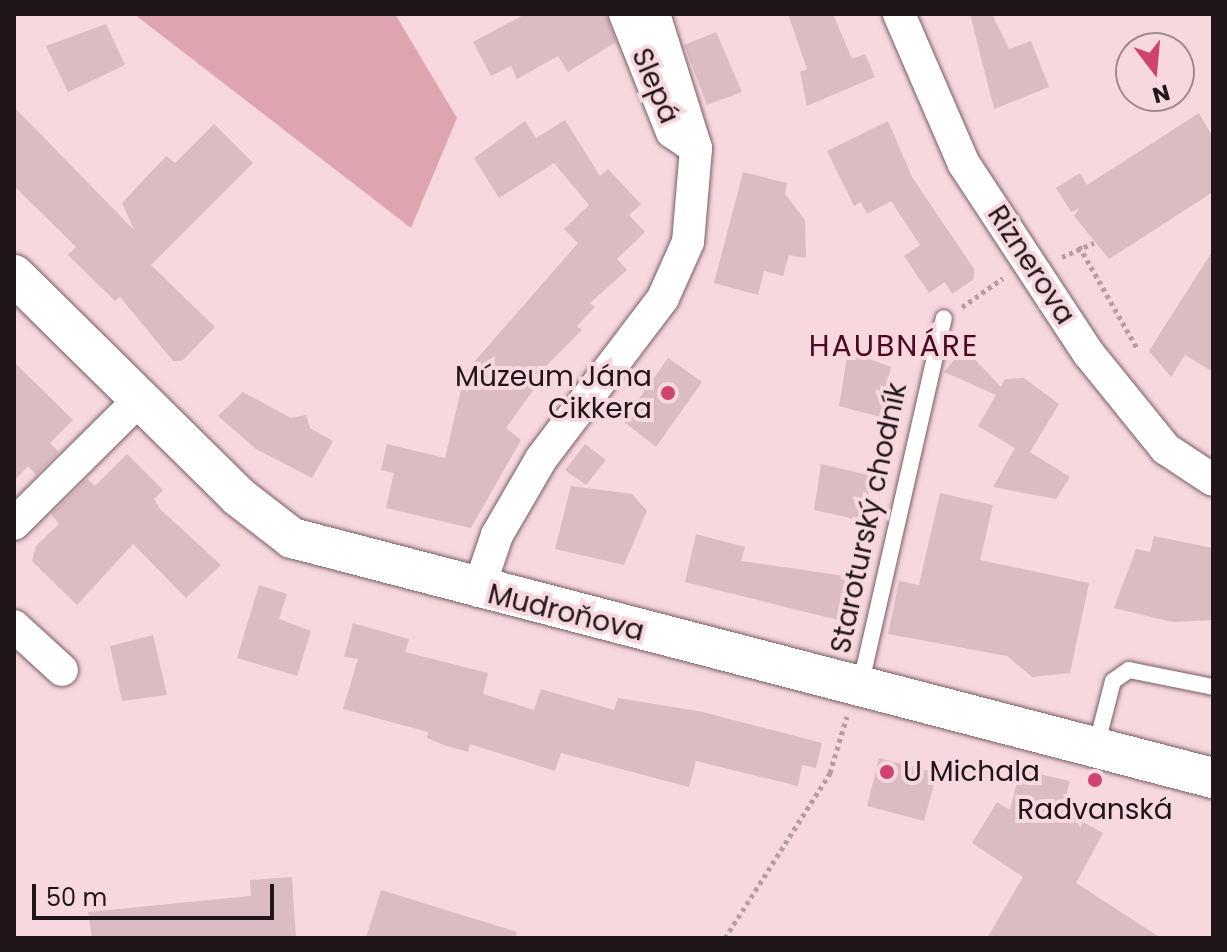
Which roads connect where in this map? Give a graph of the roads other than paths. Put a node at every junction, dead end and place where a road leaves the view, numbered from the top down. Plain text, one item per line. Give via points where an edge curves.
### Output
1 (625, 14) edge
2 (654, 14) edge
3 (899, 14) edge
4 (696, 148) junction
5 (14, 275) edge
6 (944, 318) road end
7 (140, 399) junction
8 (1213, 480) edge
9 (14, 524) edge
10 (478, 591) junction
11 (14, 626) edge
12 (62, 670) dead end
13 (1213, 687) edge
14 (854, 700) junction
15 (1096, 747) junction
16 (1213, 778) edge

1 - 4 street, Slepá via 672,132
2 - 4 street
3 - 8 street, Riznerova via 964,164 1044,260 1141,421 1166,449
4 - 10 street via 688,242 663,298 541,459 497,535
5 - 7 street, Mudroňova
6 - 14 lane, Staroturský chodník
7 - 9 street
7 - 10 street, Mudroňova via 279,531
10 - 14 street, Mudroňova
11 - 12 street
13 - 15 lane via 1129,670 1113,681
14 - 15 street, Mudroňova
15 - 16 street, Mudroňova

